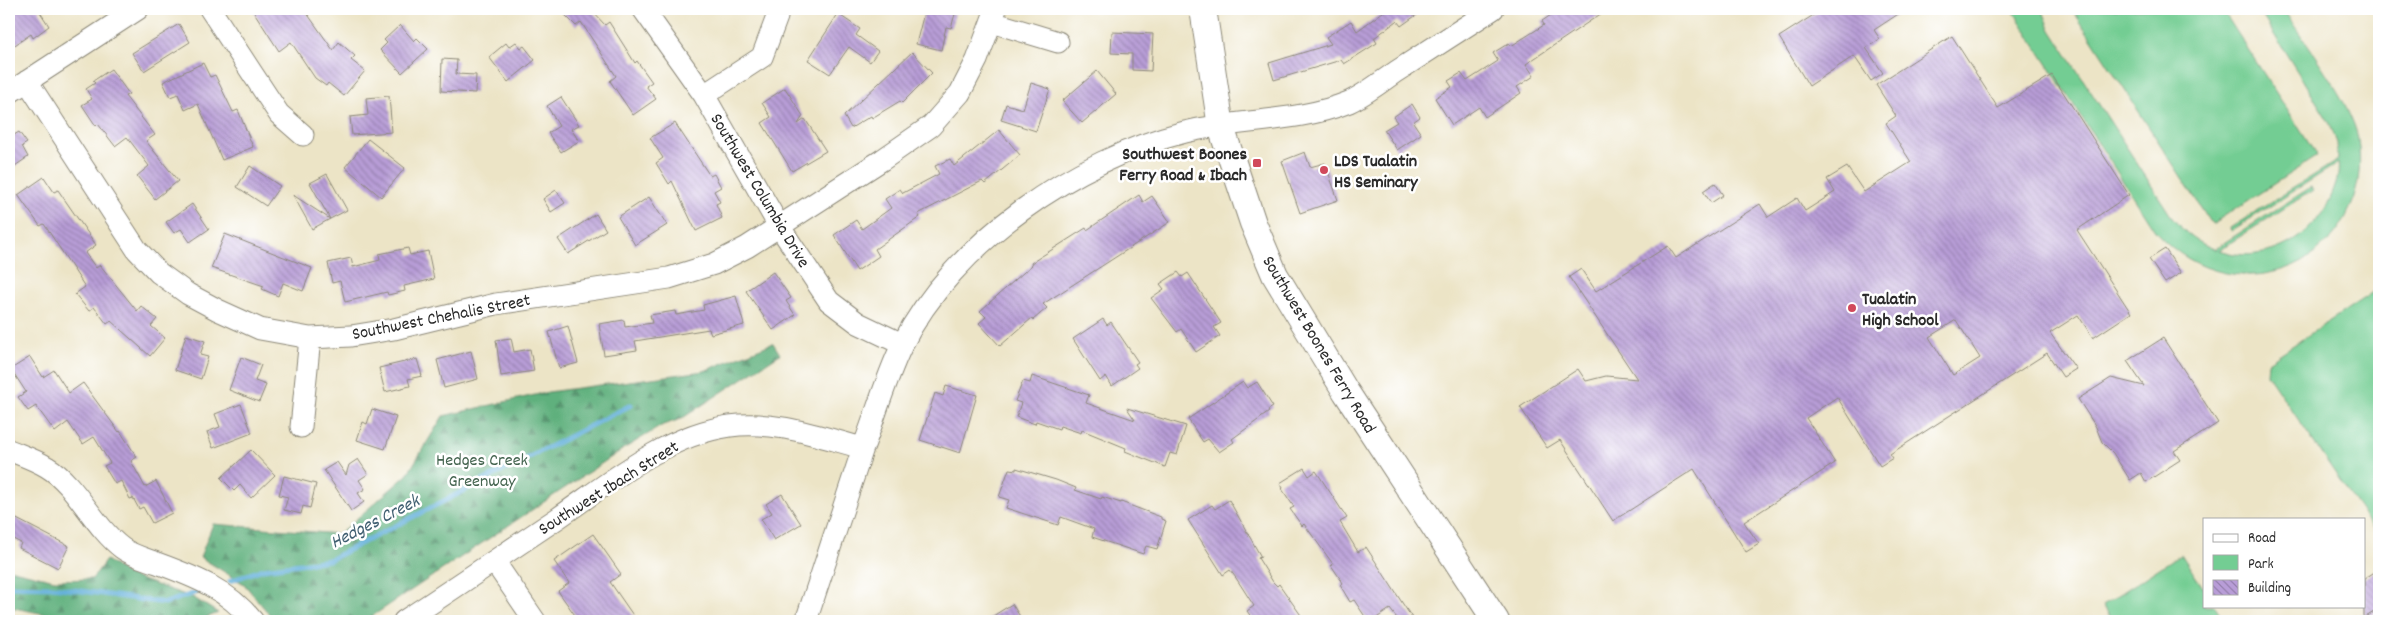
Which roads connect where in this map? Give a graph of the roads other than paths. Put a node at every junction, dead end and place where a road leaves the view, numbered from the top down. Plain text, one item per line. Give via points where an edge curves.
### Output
1 (138, 9) edge
2 (210, 9) edge
3 (643, 9) edge
4 (1203, 9) edge
5 (1493, 9) edge
6 (994, 16) edge
7 (777, 17) dead end
8 (1058, 42) dead end
9 (26, 81) junction
10 (9, 92) edge
11 (704, 95) junction
12 (1221, 127) junction
13 (303, 135) dead end
14 (779, 226) junction
15 (310, 338) junction
16 (902, 344) junction
17 (301, 427) dead end
18 (863, 448) junction
19 (9, 450) edge
20 (494, 561) junction
21 (253, 621) edge
22 (404, 621) edge
23 (535, 621) edge
24 (806, 621) edge
25 (1496, 621) edge

1 - 9 street
2 - 13 street via 279,114
3 - 11 street, Southwest Columbia Drive
4 - 12 main road, Southwest Boones Ferry Road
5 - 12 street via 1350,101 1319,112
6 - 8 street
6 - 14 street, Southwest Chehalis Street via 960,93 930,126
7 - 11 street via 762,57
9 - 10 street
9 - 15 street, Southwest Chehalis Street via 138,250 160,273 188,294 260,329
11 - 14 street, Southwest Columbia Drive
12 - 16 street via 1187,132 1125,150 1021,210 952,272
12 - 25 main road, Southwest Boones Ferry Road via 1253,223 1275,276 1346,392
14 - 15 street, Southwest Chehalis Street via 714,264 669,278 496,304 351,336
14 - 16 street, Southwest Columbia Drive via 839,310
15 - 17 street
16 - 18 street
18 - 20 street, Southwest Ibach Street via 794,430 758,425 705,431 654,454
18 - 24 street
19 - 21 street via 48,468 123,549 221,590
20 - 22 street, Southwest Ibach Street
20 - 23 street

